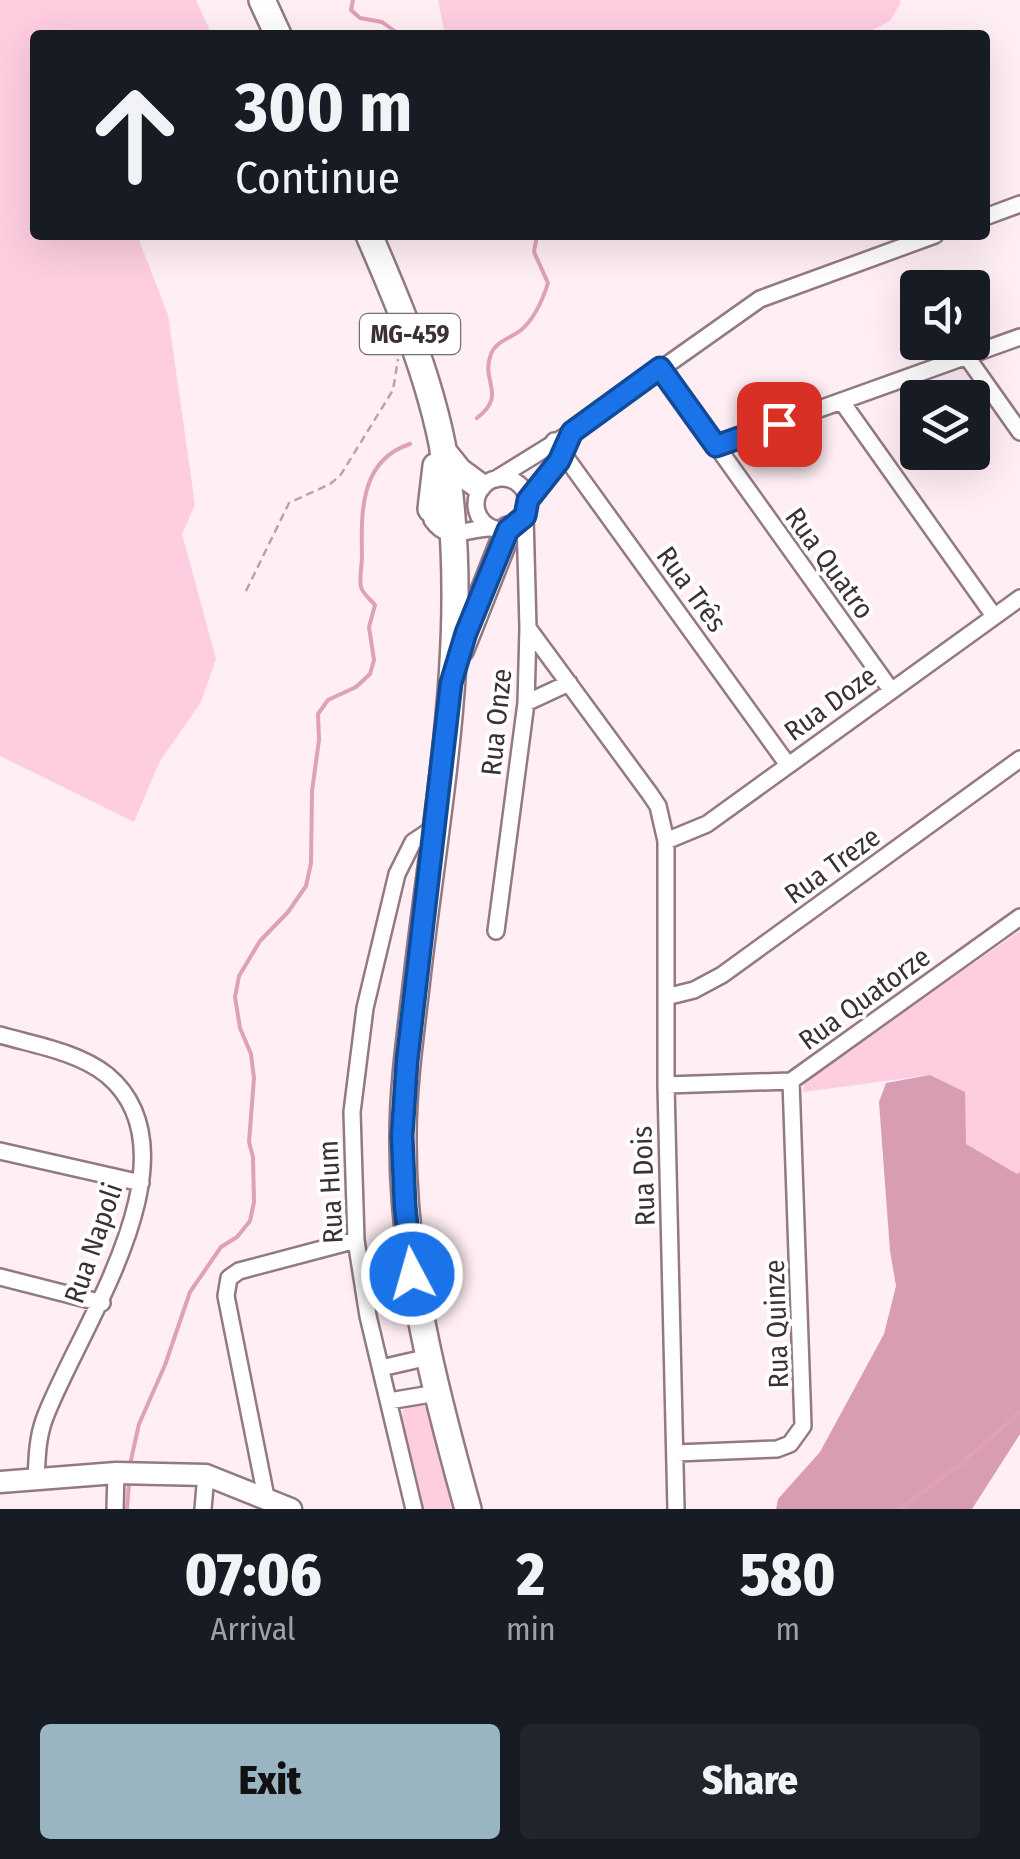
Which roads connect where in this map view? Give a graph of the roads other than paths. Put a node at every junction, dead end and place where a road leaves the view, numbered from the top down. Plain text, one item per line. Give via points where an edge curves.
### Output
1 (262, 0) edge
2 (276, 30) edge
3 (1020, 204) edge
4 (990, 215) edge
5 (371, 240) edge
6 (921, 240) edge
7 (1020, 337) edge
8 (990, 348) edge
9 (959, 360) edge
10 (969, 360) edge
11 (660, 368) junction
12 (842, 402) junction
13 (1020, 432) edge
14 (442, 443) junction
15 (716, 446) junction
16 (559, 448) junction
17 (474, 489) junction
18 (513, 518) junction
19 (447, 523) junction
20 (1020, 598) edge
21 (994, 616) junction
22 (528, 628) junction
23 (451, 683) junction
24 (568, 683) junction
25 (890, 690) junction
26 (526, 703) junction
27 (1020, 759) edge
28 (788, 765) junction
29 (434, 828) junction
30 (666, 841) junction
31 (1020, 918) edge
32 (496, 931) dead end
33 (666, 997) junction
34 (0, 1035) edge
35 (791, 1081) junction
36 (666, 1085) junction
37 (0, 1151) edge
38 (142, 1184) junction
39 (356, 1240) junction
40 (0, 1277) edge
41 (102, 1303) junction
42 (428, 1356) junction
43 (381, 1368) junction
44 (437, 1392) junction
45 (389, 1402) junction
46 (676, 1453) junction
47 (116, 1472) junction
48 (206, 1476) junction
49 (36, 1481) junction
50 (0, 1482) edge
51 (266, 1497) junction
52 (115, 1509) edge
53 (203, 1509) edge
54 (290, 1509) edge
55 (414, 1509) edge
56 (468, 1509) edge
57 (676, 1509) edge

1 - 2 main road
3 - 4 street
5 - 14 main road, MG-459 via 408,326
6 - 11 street via 760,299
7 - 8 street
9 - 12 street
10 - 13 street
11 - 15 street, Rua Quatro
11 - 16 street
12 - 15 street
12 - 21 street
14 - 17 main road
14 - 19 main road
15 - 25 street, Rua Quatro
16 - 17 street
16 - 18 street
16 - 28 street, Rua Três
17 - 18 street via 482,520
17 - 18 street via 516,482
17 - 19 main road
18 - 19 street
18 - 22 street, Rua Onze
18 - 23 main road
19 - 23 main road via 455,580
20 - 21 street, Rua Doze
21 - 25 street, Rua Doze
22 - 24 street, Rua Dois
22 - 26 street, Rua Onze
23 - 29 main road
24 - 26 street
24 - 30 street, Rua Dois via 658,806
25 - 28 street, Rua Doze
26 - 32 street, Rua Onze
27 - 33 street, Rua Treze via 722,975
28 - 30 street, Rua Doze via 707,824
29 - 39 street, Rua Hum via 412,842 397,874 369,987 352,1112
29 - 42 main road via 402,1136 412,1274
30 - 33 street, Rua Dois
31 - 35 street, Rua Quatorze
33 - 36 street, Rua Dois
34 - 38 street, Rua Napoli via 108,1076 137,1122
35 - 36 street, Rua Quatorze
35 - 46 street, Rua Quinze via 804,1426 790,1444 776,1449
36 - 46 street, Rua Dois
37 - 38 street
38 - 41 street, Rua Napoli
39 - 43 street, Rua Hum
39 - 51 street via 229,1278 226,1296
40 - 41 street
41 - 49 street, Rua Napoli via 44,1419
42 - 43 street
42 - 44 main road
43 - 45 street, Rua Hum
44 - 45 street
44 - 56 main road
45 - 55 street, Rua Hum
46 - 57 street, Rua Dois
47 - 48 street
47 - 49 street
47 - 52 street
48 - 51 street
48 - 53 street
49 - 50 street
51 - 54 street

